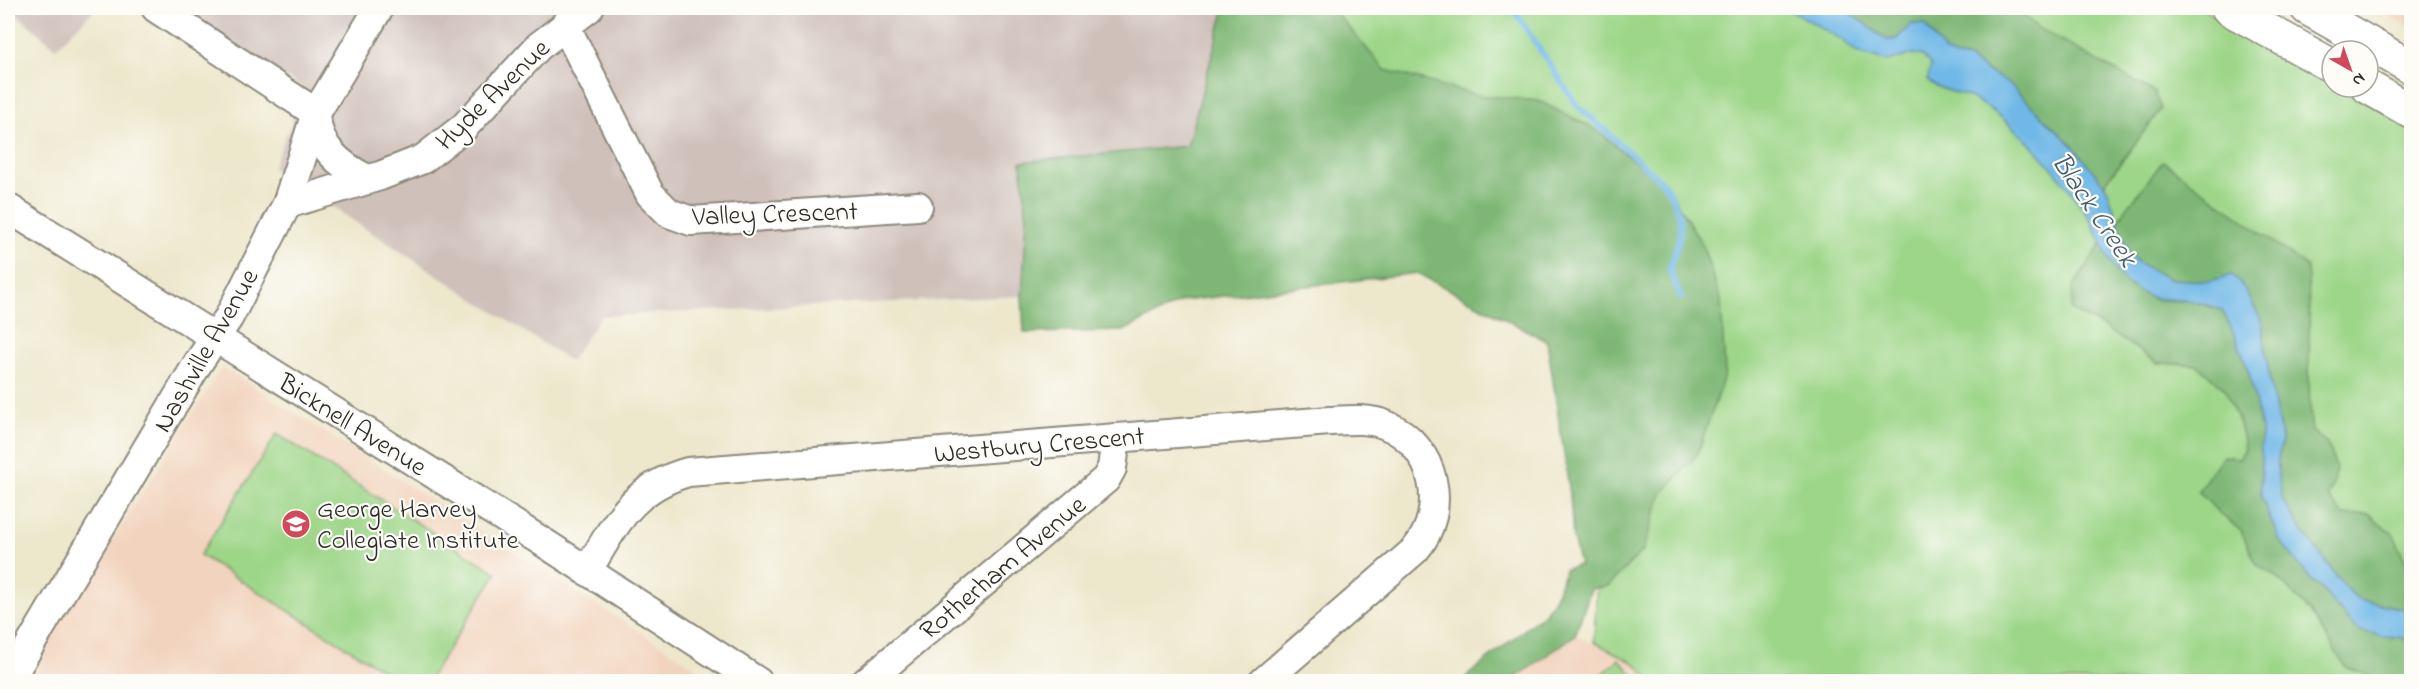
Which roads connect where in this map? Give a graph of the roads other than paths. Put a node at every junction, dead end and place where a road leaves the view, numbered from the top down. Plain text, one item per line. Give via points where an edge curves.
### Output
1 (156, 8) edge
2 (379, 8) edge
3 (589, 8) edge
4 (2228, 8) edge
5 (2307, 8) edge
6 (565, 25) junction
7 (2320, 59) edge
8 (2412, 68) edge
9 (2380, 94) edge
10 (2412, 112) edge
11 (315, 113) junction
12 (367, 179) junction
13 (287, 204) junction
14 (918, 206) dead end
15 (8, 208) edge
16 (215, 339) junction
17 (1116, 438) junction
18 (587, 571) junction
19 (8, 681) edge
20 (758, 681) edge
21 (866, 681) edge
22 (1263, 681) edge

1 - 11 street
2 - 11 street, Nashville Avenue
3 - 6 street, Hyde Avenue
4 - 7 main road
5 - 8 main road
6 - 12 street, Hyde Avenue via 539,46 464,127 441,146 403,168
6 - 14 street, Valley Crescent via 635,169 650,194 669,213 691,221
9 - 10 main road
11 - 12 street via 318,133 328,150 344,166
11 - 13 street, Nashville Avenue
12 - 13 street, Hyde Avenue
13 - 16 street, Nashville Avenue
15 - 16 street, Bicknell Avenue
16 - 18 street, Bicknell Avenue
16 - 19 street, Nashville Avenue
17 - 18 street, Westbury Crescent via 688,472 669,477 640,495 618,521
17 - 21 street, Rotherham Avenue via 1112,468 1106,479
17 - 22 street, Westbury Crescent via 1374,421 1387,425 1422,456 1432,476 1435,496 1427,532 1415,550
18 - 20 street, Bicknell Avenue

